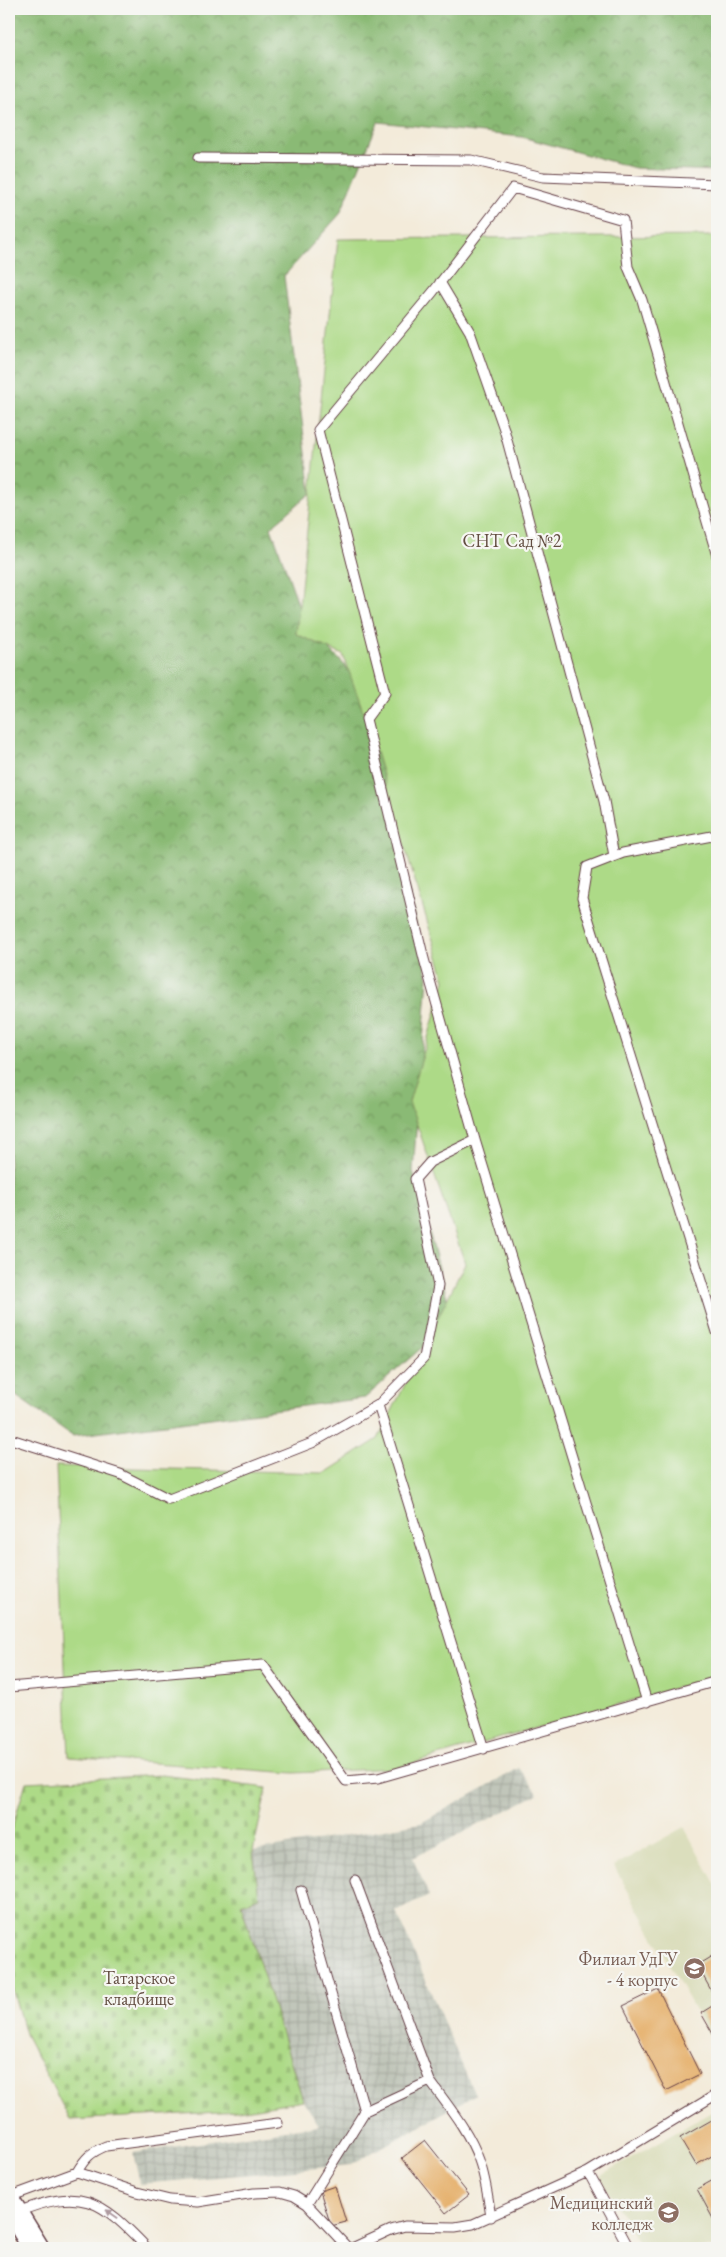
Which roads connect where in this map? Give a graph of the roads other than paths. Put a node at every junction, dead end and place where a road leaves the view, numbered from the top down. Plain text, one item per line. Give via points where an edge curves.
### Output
1 (198, 158) dead end
2 (717, 184) edge
3 (440, 282) junction
4 (717, 556) edge
5 (717, 835) edge
6 (614, 856) junction
7 (475, 1140) junction
8 (717, 1332) edge
9 (378, 1405) junction
10 (14, 1440) dead end
11 (717, 1681) edge
12 (9, 1688) edge
13 (647, 1702) junction
14 (484, 1749) junction
15 (354, 1880) dead end
16 (301, 1890) dead end
17 (430, 2081) junction
18 (717, 2094) edge
19 (365, 2111) junction
20 (278, 2124) dead end
21 (77, 2172) junction
22 (588, 2172) junction
23 (307, 2204) junction
24 (10, 2205) edge
25 (491, 2217) junction
26 (36, 2248) edge
27 (147, 2248) edge
28 (348, 2248) edge
29 (352, 2248) edge
30 (629, 2248) edge

1 - 2 lane via 471,160 543,177
3 - 4 lane via 513,188 623,220 628,267 642,300
3 - 6 lane via 470,332 504,429 604,801
3 - 7 lane via 318,430 385,694 366,719 424,960
5 - 6 lane
6 - 8 lane via 587,867 582,898
7 - 9 lane via 430,1162 415,1179 438,1286 424,1358
7 - 13 lane
9 - 10 lane via 312,1443 169,1498 120,1474
9 - 14 lane
11 - 13 lane
12 - 14 lane via 263,1665 346,1781 378,1778
13 - 14 lane
15 - 17 lane
16 - 19 lane
17 - 19 lane
17 - 25 lane via 464,2129 479,2159
18 - 22 lane
19 - 23 lane
20 - 21 lane via 106,2146 84,2159
21 - 23 lane via 170,2200 198,2202 280,2192
21 - 24 lane
22 - 25 lane
22 - 30 lane
23 - 28 lane
24 - 26 main road
27 -> 24 lane via 118,2219 96,2203 68,2198
25 - 29 lane via 455,2227 405,2226

